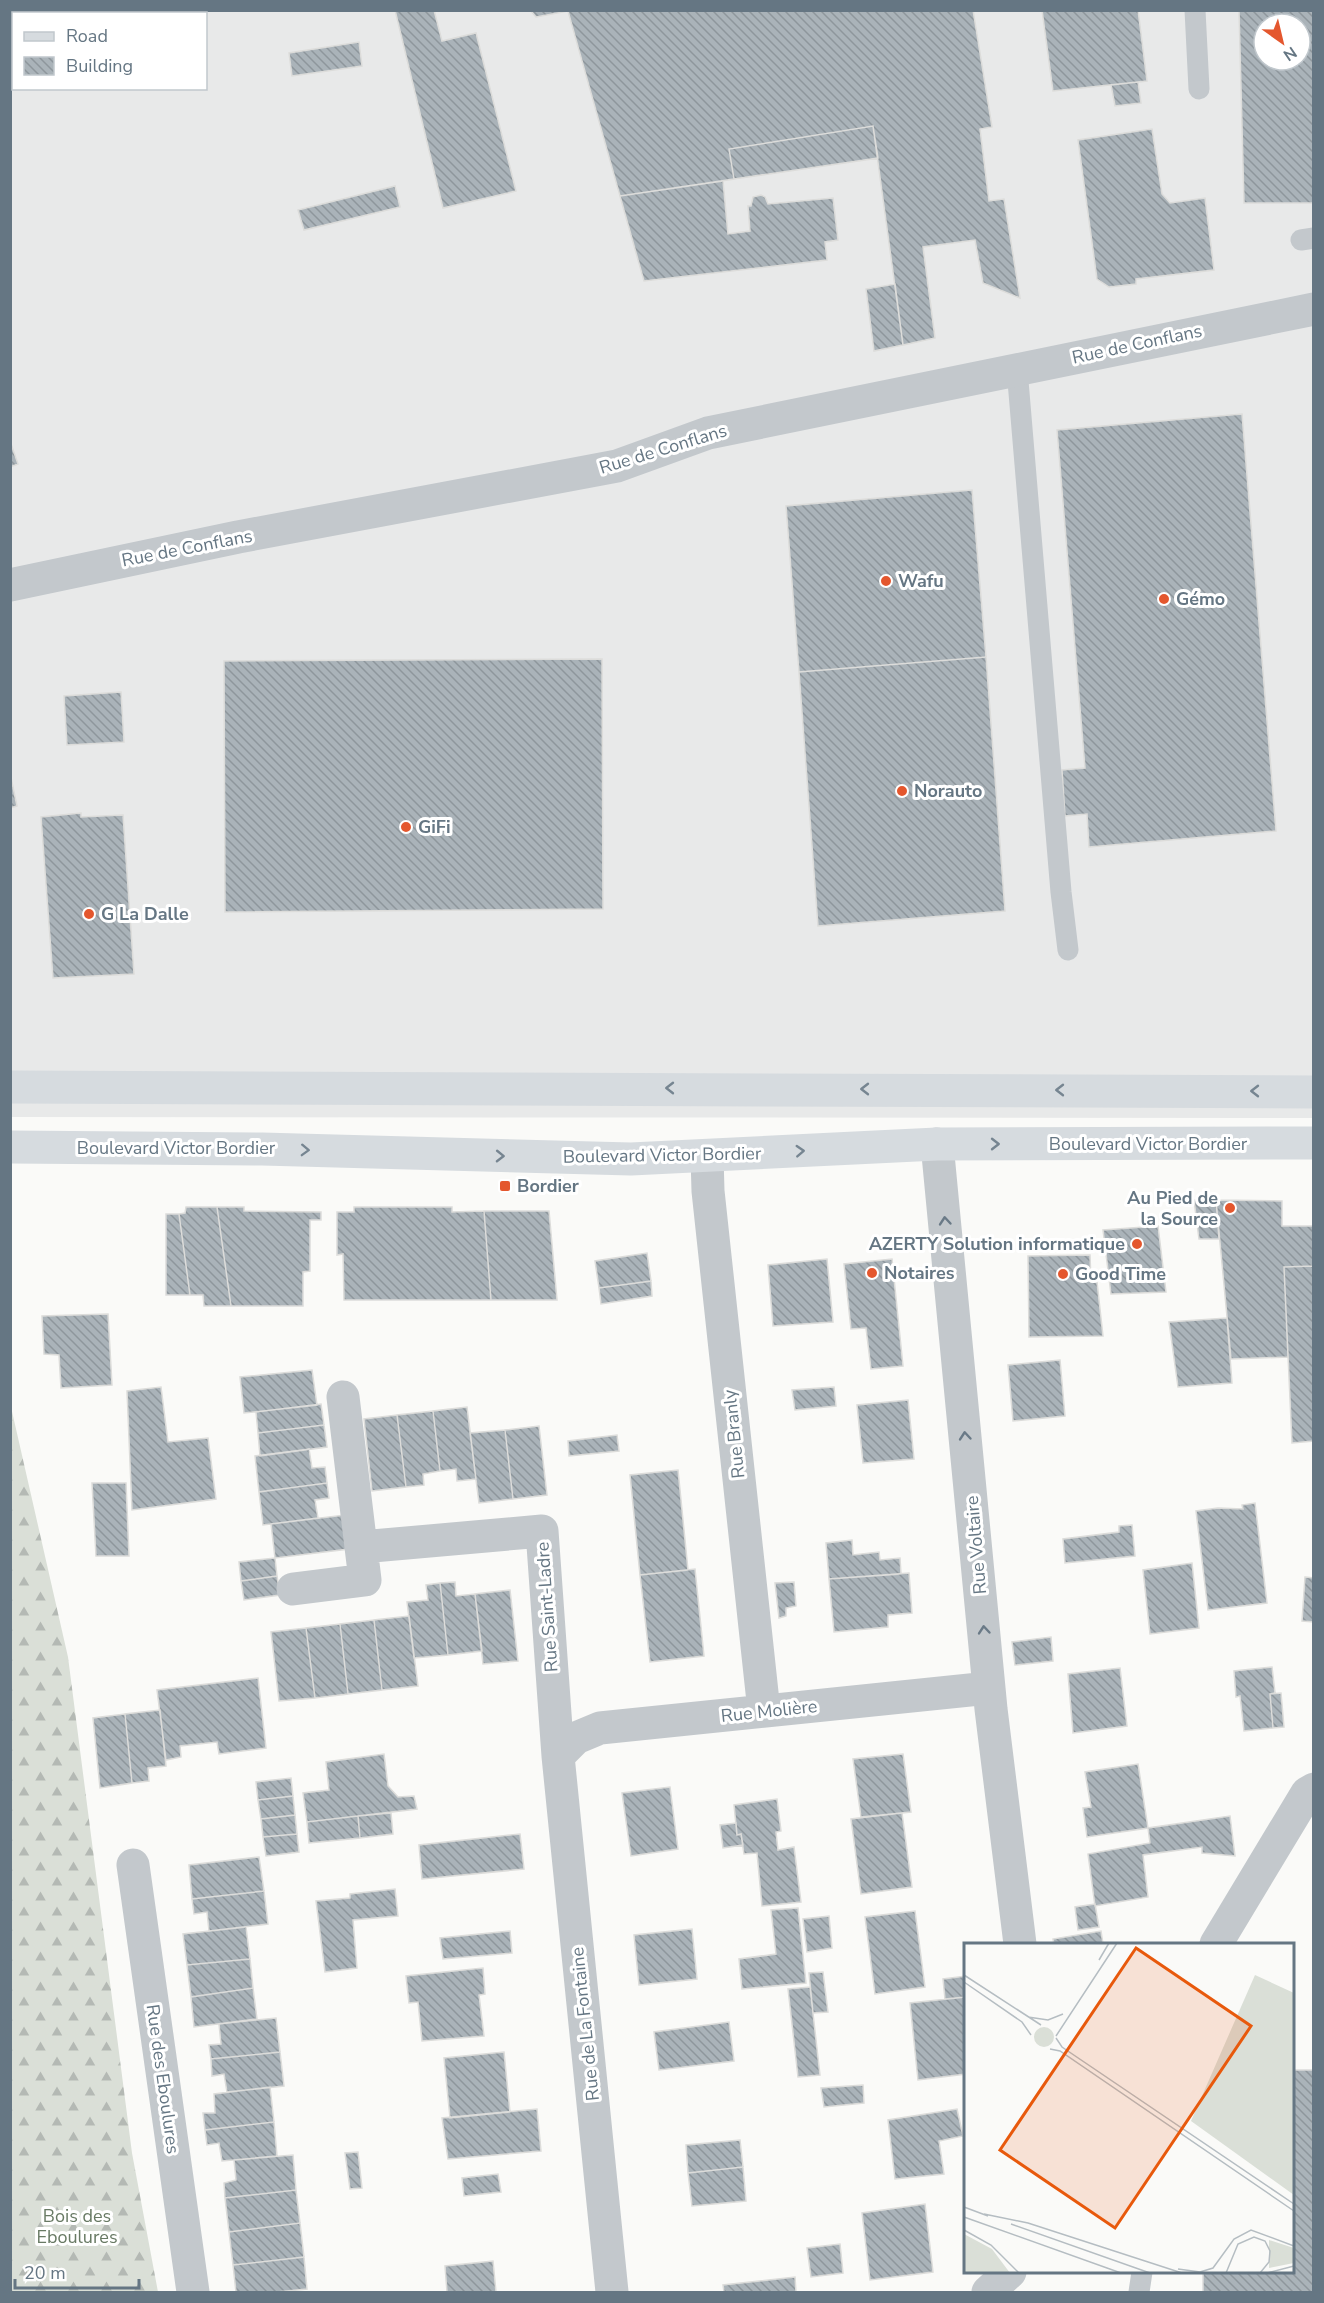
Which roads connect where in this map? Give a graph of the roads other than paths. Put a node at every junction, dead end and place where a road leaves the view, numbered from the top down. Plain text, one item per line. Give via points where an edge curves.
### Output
1 (1195, 10) edge
2 (1199, 89) dead end
3 (1314, 309) edge
4 (1017, 369) junction
5 (10, 585) edge
6 (1068, 950) dead end
7 (10, 1087) edge
8 (1314, 1092) edge
9 (1314, 1143) edge
10 (937, 1144) junction
11 (10, 1147) edge
12 (707, 1156) junction
13 (343, 1397) dead end
14 (361, 1547) junction
15 (293, 1589) dead end
16 (989, 1688) junction
17 (765, 1711) junction
18 (558, 1756) junction
19 (1314, 1789) edge
20 (133, 1864) dead end
21 (1020, 1943) edge
22 (1217, 1943) edge
23 (1008, 2273) edge
24 (1142, 2273) edge
25 (193, 2292) edge
26 (612, 2292) edge
27 (988, 2292) edge
28 (1139, 2292) edge

1 - 2 lane
3 - 4 street, Rue de Conflans
4 - 5 street, Rue de Conflans via 708,433 617,466 238,537
4 - 6 lane
8 -> 7 main road
10 -> 9 main road, Boulevard Victor Bordier
12 -> 10 main road, Boulevard Victor Bordier
16 -> 10 street, Rue Voltaire
11 -> 12 main road, Boulevard Victor Bordier via 631,1159
12 - 17 street, Rue Branly
13 - 14 street
14 - 15 street via 365,1580
14 - 18 street, Rue Saint-Ladre via 542,1531
16 - 17 street, Rue Molière
16 - 21 street, Rue Voltaire
17 - 18 street, Rue Molière via 600,1728 576,1738
18 - 26 street, Rue de La Fontaine
19 - 22 street via 1306,1793
20 - 25 street, Rue des Eboulures
23 - 27 street
24 - 28 lane

